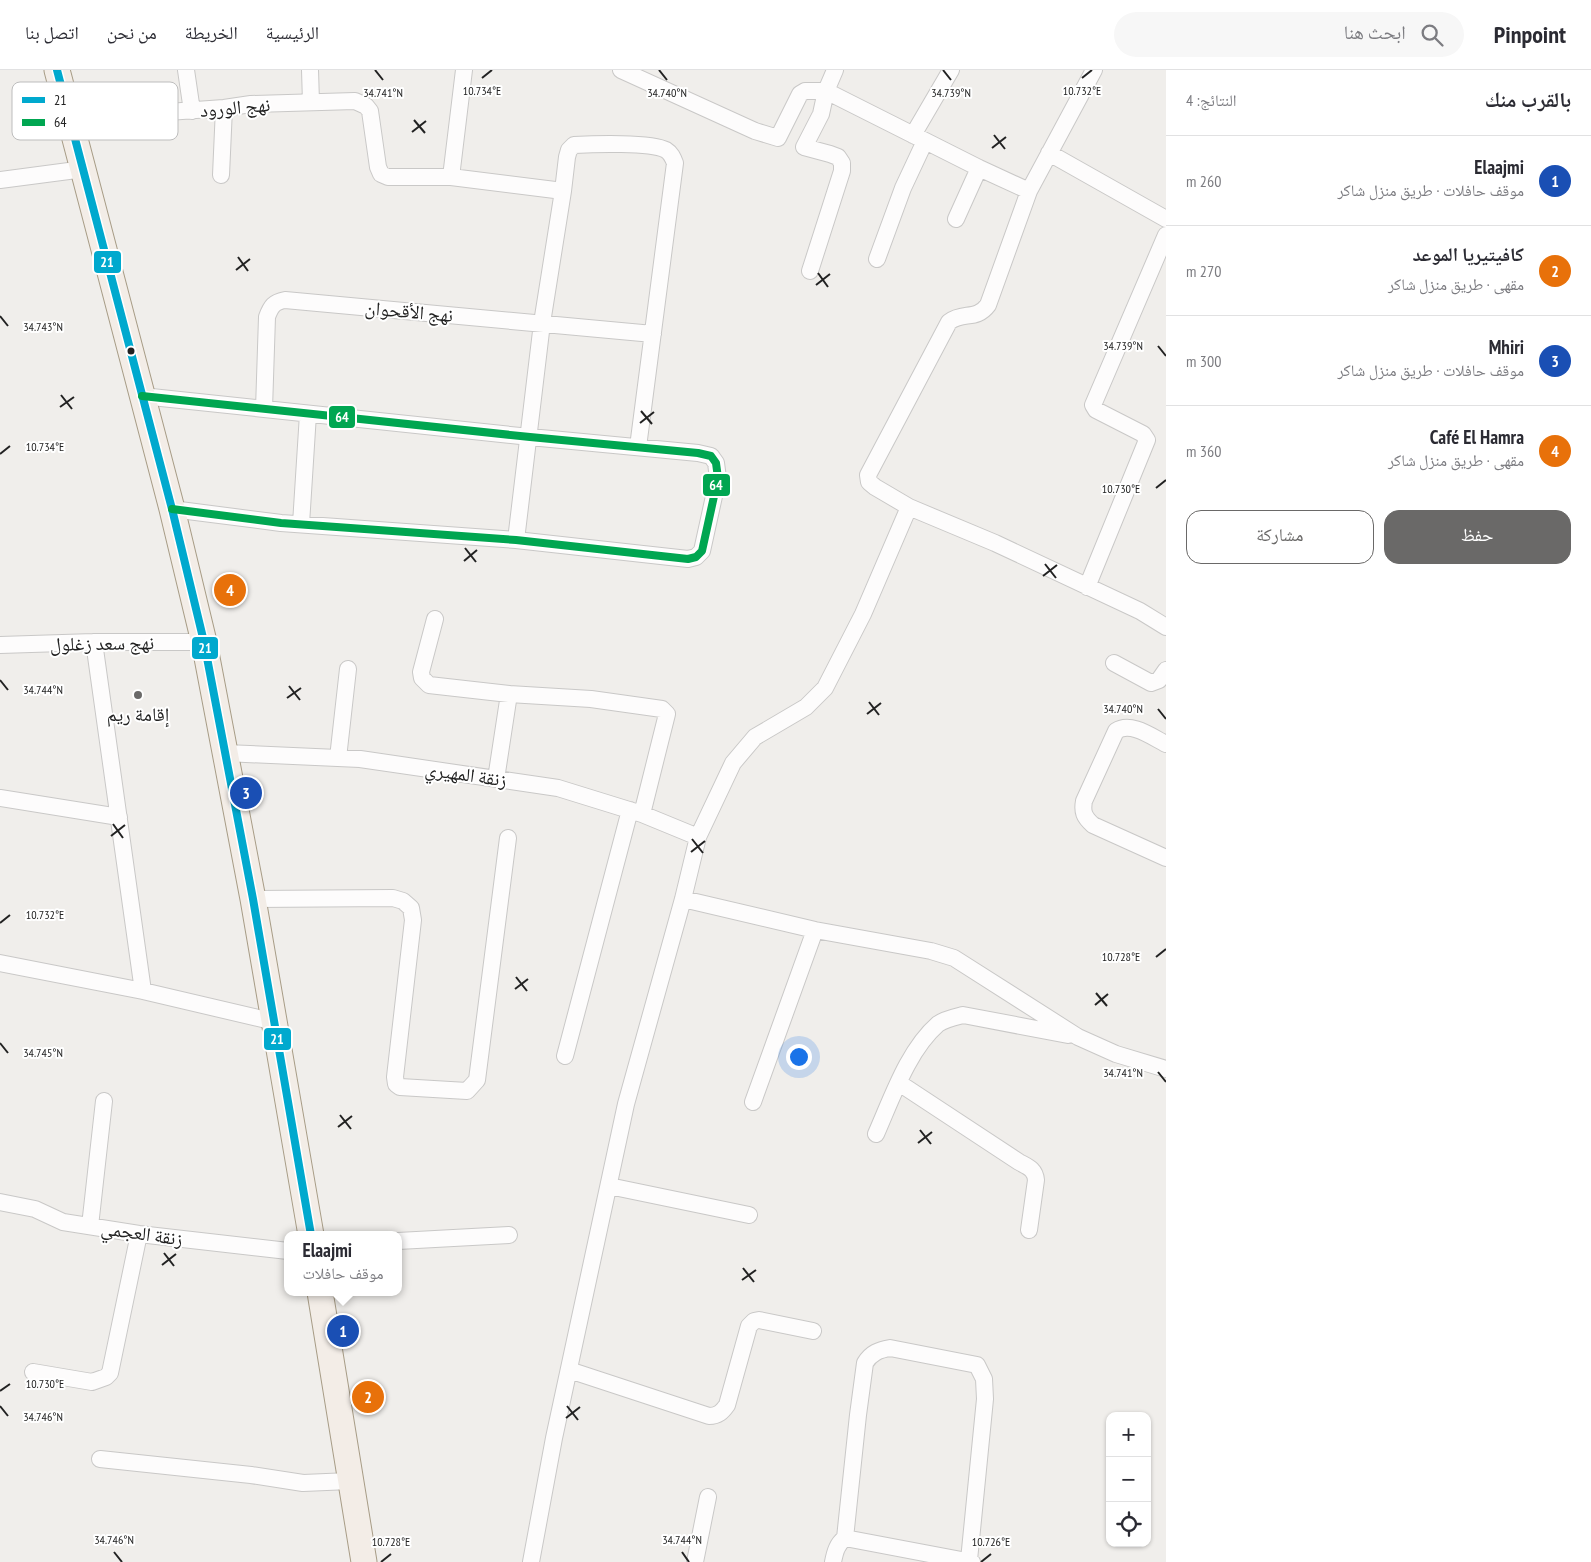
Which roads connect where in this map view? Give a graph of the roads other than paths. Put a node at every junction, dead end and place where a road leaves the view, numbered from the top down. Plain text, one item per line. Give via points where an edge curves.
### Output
1 (186, 70) edge
2 (310, 70) edge
3 (464, 70) edge
4 (622, 70) edge
5 (835, 70) edge
6 (951, 70) edge
7 (1094, 70) edge
8 (639, 74) edge
9 (826, 91) junction
10 (311, 102) junction
11 (224, 108) junction
12 (192, 111) junction
13 (178, 112) edge
14 (778, 138) junction
15 (919, 138) junction
16 (76, 140) edge
17 (804, 147) junction
18 (1049, 153) junction
19 (979, 168) junction
20 (84, 169) junction
21 (221, 175) dead end
22 (451, 177) junction
23 (0, 180) edge
24 (563, 191) junction
25 (1029, 191) junction
26 (956, 219) dead end
27 (1166, 219) edge
28 (1166, 235) edge
29 (877, 259) dead end
30 (810, 271) dead end
31 (542, 323) junction
32 (653, 334) junction
33 (142, 396) junction
34 (264, 409) junction
35 (308, 414) junction
36 (530, 437) junction
37 (638, 447) junction
38 (909, 507) junction
39 (172, 510) junction
40 (301, 524) junction
41 (516, 540) junction
42 (1087, 588) junction
43 (435, 619) dead end
44 (1166, 627) edge
45 (94, 642) junction
46 (204, 642) junction
47 (0, 645) edge
48 (1114, 662) dead end
49 (348, 669) dead end
50 (1166, 670) edge
51 (509, 694) junction
52 (1166, 744) edge
53 (225, 753) junction
54 (338, 758) junction
55 (496, 779) junction
56 (0, 798) edge
57 (636, 812) junction
58 (119, 818) junction
59 (698, 837) junction
60 (508, 838) dead end
61 (1166, 858) edge
62 (253, 899) junction
63 (683, 899) junction
64 (815, 930) junction
65 (0, 963) edge
66 (143, 991) junction
67 (275, 1022) junction
68 (1078, 1037) junction
69 (565, 1056) dead end
70 (1166, 1069) edge
71 (899, 1083) junction
72 (104, 1101) dead end
73 (753, 1102) dead end
74 (876, 1134) dead end
75 (609, 1186) junction
76 (0, 1202) edge
77 (749, 1215) dead end
78 (90, 1226) junction
79 (1029, 1230) dead end
80 (310, 1231) edge
81 (139, 1234) junction
82 (508, 1236) dead end
83 (402, 1241) edge
84 (284, 1251) edge
85 (321, 1296) edge
86 (814, 1331) dead end
87 (569, 1370) junction
88 (33, 1372) dead end
89 (100, 1459) dead end
90 (350, 1481) junction
91 (708, 1497) dead end
92 (845, 1538) junction
93 (971, 1561) edge
94 (364, 1562) edge
95 (531, 1562) edge
96 (695, 1562) edge
97 (832, 1562) edge

1 - 12 street
2 - 10 street
3 - 22 street
4 - 8 street
5 - 9 street
6 - 15 street
7 - 18 street
8 - 14 street via 755,131
9 - 14 street via 800,94
9 - 15 street
9 - 17 street via 821,114
10 - 11 street, نهج الورود
10 - 22 street, نهج الورود via 355,101 366,106 370,111 381,174 388,177
11 - 12 street, نهج الورود
11 - 21 street
12 - 13 street, نهج الورود
14 - 17 street
15 - 19 street
15 - 29 street
16 - 20 main road
17 - 30 street via 838,157 842,163
18 - 25 street
18 - 27 street
19 - 25 street
19 - 26 street
20 - 23 street
20 - 33 main road
22 - 24 street
24 - 31 street
24 - 32 street via 567,157 574,145 630,145 658,148 672,155 674,176
25 - 38 street via 988,305 976,316 955,317 949,322 868,475 875,488
28 - 42 street via 1093,405 1096,410 1143,434 1147,440
31 - 32 street, نهج الأقحوان
31 - 34 street, نهج الأقحوان via 285,300 276,302 267,317
31 - 36 street
32 - 37 street
33 - 34 street
33 - 39 main road
34 - 35 street
35 - 36 street
35 - 40 street
36 - 37 street
36 - 41 street
37 - 41 street via 698,452 711,456 716,463 718,478 702,551 696,557 671,558
38 - 42 street
38 - 59 street via 863,614 824,688 806,707 755,737 733,763
39 - 40 street
39 - 46 main road
40 - 41 street
42 - 44 street via 1140,611
43 - 51 street via 421,672 425,682 440,687
45 - 46 street, نهج سعد زغلول
45 - 47 street, نهج سعد زغلول
45 - 58 street
46 - 53 main road
48 - 50 street via 1151,683 1159,680
49 - 54 street
51 - 55 street
51 - 57 street via 591,699 662,709 667,714
52 - 61 street via 1137,730 1121,728 1116,731 1083,808 1084,818 1092,825
53 - 54 street, زنقة المهيري
53 - 62 main road
54 - 55 street, زنقة المهيري
55 - 57 street, زنقة المهيري via 558,788
56 - 58 street
57 - 59 street, زنقة المهيري
57 - 69 street
58 - 66 street
59 - 63 street
60 - 62 street via 477,1080 467,1092 400,1087 396,1084 413,920 411,908 393,898
62 - 67 main road
63 - 64 street
63 - 75 street via 626,1104
64 - 68 street via 931,950 954,958
64 - 73 street
65 - 66 street
66 - 67 street
67 - 80 main road
68 - 70 street via 1116,1054
68 - 71 street via 963,1015 952,1017 939,1023 925,1038
71 - 74 street
71 - 79 street via 1032,1169 1036,1180
72 - 78 street
75 - 77 street
75 - 87 street
76 - 78 street, زنقة العجمي via 35,1209 63,1222
78 - 81 street, زنقة العجمي
81 - 84 street, زنقة العجمي
81 - 88 street via 110,1373 92,1382
82 - 83 street
85 - 90 main road
86 - 87 street via 754,1321 749,1326 727,1405 715,1416
87 - 95 street
89 - 90 street via 303,1483
90 - 94 main road
91 - 96 street
92 - 93 street
92 - 93 street via 866,1363 869,1356 878,1350 890,1348 977,1364 984,1379
92 - 97 street via 834,1552

